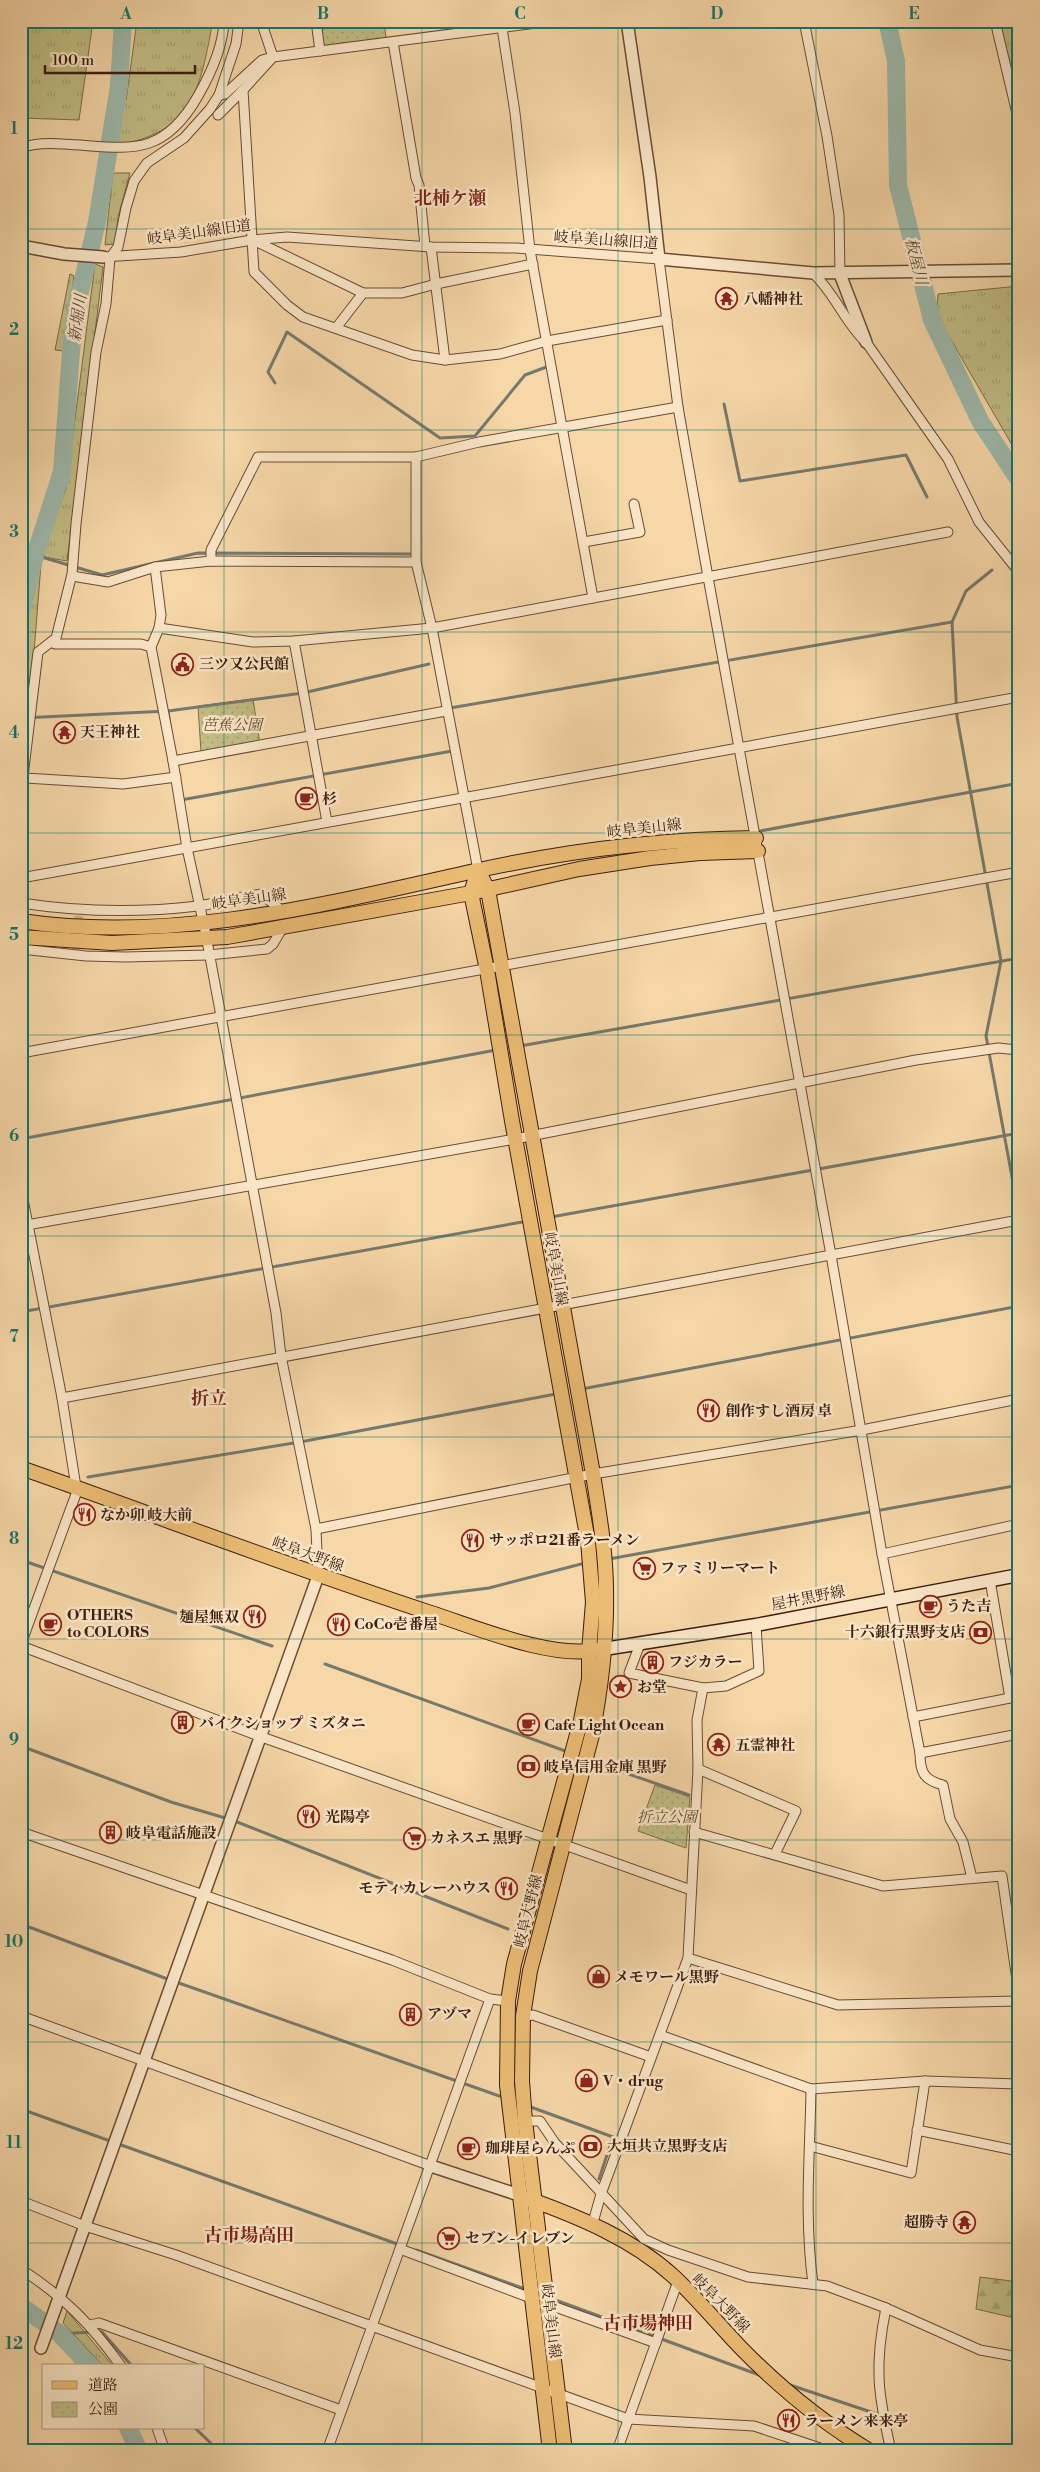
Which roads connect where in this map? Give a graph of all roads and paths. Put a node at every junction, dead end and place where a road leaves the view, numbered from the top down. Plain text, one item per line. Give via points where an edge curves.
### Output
1 (224, 21) edge
2 (239, 21) edge
3 (261, 21) edge
4 (316, 21) edge
5 (552, 21) edge
6 (627, 21) edge
7 (804, 21) edge
8 (995, 21) edge
9 (501, 25) edge
10 (393, 42) junction
11 (320, 51) junction
12 (273, 57) junction
13 (244, 90) junction
14 (219, 95) junction
15 (218, 115) dead end
16 (1019, 122) edge
17 (140, 147) junction
18 (21, 148) edge
19 (148, 164) junction
20 (252, 240) junction
21 (21, 246) edge
22 (428, 246) junction
23 (530, 250) junction
24 (106, 258) junction
25 (659, 259) junction
26 (533, 264) junction
27 (1019, 270) edge
28 (813, 274) junction
29 (840, 274) junction
30 (436, 284) junction
31 (363, 293) junction
32 (667, 320) junction
33 (336, 328) junction
34 (547, 341) junction
35 (866, 342) junction
36 (445, 360) junction
37 (678, 407) junction
38 (563, 427) junction
39 (416, 457) junction
40 (634, 504) dead end
41 (948, 532) dead end
42 (584, 542) junction
43 (211, 561) junction
44 (416, 562) junction
45 (154, 567) junction
46 (1019, 572) edge
47 (72, 576) junction
48 (708, 577) junction
49 (593, 598) junction
50 (159, 628) junction
51 (432, 628) junction
52 (294, 641) junction
53 (51, 642) junction
54 (151, 647) junction
55 (1019, 697) edge
56 (446, 711) junction
57 (311, 736) junction
58 (740, 748) junction
59 (173, 761) junction
60 (176, 777) junction
61 (25, 778) junction
62 (21, 793) edge
63 (463, 798) junction
64 (327, 822) junction
65 (757, 845) junction
66 (187, 848) junction
67 (478, 870) junction
68 (1019, 872) edge
69 (21, 878) edge
70 (488, 890) junction
71 (471, 893) junction
72 (21, 903) edge
73 (200, 906) junction
74 (282, 911) junction
75 (771, 918) junction
76 (21, 921) edge
77 (203, 922) junction
78 (283, 927) junction
79 (21, 937) edge
80 (206, 939) junction
81 (21, 949) edge
82 (209, 954) junction
83 (502, 967) junction
84 (487, 970) junction
85 (220, 1017) junction
86 (1019, 1050) edge
87 (21, 1054) edge
88 (799, 1082) junction
89 (532, 1135) junction
90 (515, 1139) junction
91 (252, 1187) junction
92 (21, 1189) edge
93 (1019, 1220) edge
94 (24, 1225) edge
95 (831, 1255) junction
96 (562, 1305) junction
97 (547, 1308) junction
98 (281, 1356) junction
99 (62, 1398) junction
100 (1019, 1399) edge
101 (862, 1430) junction
102 (21, 1468) edge
103 (593, 1474) junction
104 (577, 1477) junction
105 (76, 1487) junction
106 (1019, 1524) edge
107 (316, 1528) junction
108 (882, 1554) junction
109 (1019, 1575) edge
110 (318, 1576) junction
111 (990, 1580) junction
112 (890, 1598) junction
113 (756, 1625) junction
114 (640, 1644) junction
115 (21, 1645) edge
116 (604, 1649) junction
117 (589, 1652) junction
118 (703, 1688) junction
119 (913, 1717) junction
120 (1019, 1734) edge
121 (259, 1736) junction
122 (920, 1752) junction
123 (698, 1769) junction
124 (21, 1832) edge
125 (694, 1832) junction
126 (556, 1840) junction
127 (775, 1854) junction
128 (972, 1878) junction
129 (692, 1890) junction
130 (204, 1896) junction
131 (688, 1958) junction
132 (1019, 1994) edge
133 (490, 1999) junction
134 (1019, 2001) edge
135 (508, 2002) junction
136 (21, 2016) edge
137 (523, 2016) junction
138 (660, 2035) junction
139 (651, 2057) junction
140 (144, 2060) junction
141 (925, 2081) junction
142 (1019, 2084) edge
143 (812, 2089) junction
144 (525, 2121) junction
145 (917, 2130) junction
146 (810, 2146) junction
147 (1019, 2151) edge
148 (431, 2166) junction
149 (601, 2194) junction
150 (519, 2195) junction
151 (21, 2200) edge
152 (534, 2201) junction
153 (85, 2226) junction
154 (592, 2226) junction
155 (400, 2249) junction
156 (21, 2269) edge
157 (678, 2281) junction
158 (813, 2284) junction
159 (58, 2297) junction
160 (531, 2298) junction
161 (547, 2304) junction
162 (886, 2308) junction
163 (90, 2326) junction
164 (372, 2327) junction
165 (657, 2339) junction
166 (41, 2348) dead end
167 (1019, 2357) edge
168 (118, 2364) edge
169 (543, 2389) junction
170 (559, 2395) junction
171 (340, 2410) junction
172 (628, 2419) junction
173 (158, 2430) edge
174 (166, 2451) edge
175 (327, 2451) edge
176 (550, 2451) edge
177 (566, 2451) edge
178 (617, 2451) edge
179 (828, 2451) edge
180 (870, 2451) edge
181 (891, 2451) edge

1 - 17 street via 210,74 190,110 165,136
2 - 14 street via 236,44
3 - 12 street
4 - 11 street
5 - 9 street
6 - 25 street
7 - 29 street via 839,215
8 - 16 street
9 - 10 street
9 - 23 street via 515,113
10 - 11 street
10 - 22 street
11 - 12 street
12 - 13 street
12 - 14 street via 262,60
13 - 15 street
13 - 20 street
14 - 19 street via 184,138
17 - 18 street via 124,149 49,143
17 - 19 street
19 - 24 street via 134,181 118,246
20 - 22 street, 岐阜美山線旧道 via 287,237
20 - 24 street, 岐阜美山線旧道 via 181,252
20 - 31 street
20 - 33 street via 254,272 303,317
21 - 24 street, 岐阜美山線旧道
22 - 23 street, 岐阜美山線旧道
22 - 30 street
23 - 25 street, 岐阜美山線旧道
23 - 26 street
24 - 47 street via 106,304 96,352
25 - 28 street, 岐阜美山線旧道
25 - 32 street
26 - 30 street
26 - 34 street
27 - 29 street, 岐阜美山線旧道
28 - 29 street, 岐阜美山線旧道
28 - 35 street via 828,288 857,334
29 - 35 street
30 - 31 street via 402,293
30 - 36 street
31 - 33 street
32 - 34 street
32 - 37 street
33 - 36 street via 412,355
34 - 36 street via 500,354
34 - 38 street
35 - 46 street via 948,459 979,522
37 - 38 street
37 - 48 street
38 - 39 street
38 - 42 street
39 - 43 street via 258,457 211,550
39 - 44 street
40 - 42 street via 640,532
41 - 48 street
42 - 49 street
43 - 44 street
43 - 45 street
44 - 51 street
45 - 47 street via 108,582
45 - 50 street via 161,604
47 - 53 street via 56,638
48 - 49 street
48 - 58 street
49 - 51 street
50 - 52 street via 253,642
50 - 54 street
51 - 52 street
51 - 56 street
52 - 57 street
53 - 54 street
53 - 61 street via 38,652
54 - 59 street
55 - 58 street
56 - 57 street
56 - 63 street
57 - 59 street
57 - 64 street
58 - 63 street
58 - 65 street
59 - 60 street
60 - 61 street via 123,784
60 - 66 street
61 - 62 street
63 - 64 street
63 - 67 street
64 - 66 street
65 - 67 main road, 岐阜美山線 via 688,839 577,852
65 - 70 main road, 岐阜美山線 via 579,869
65 - 75 street
66 - 69 street
66 - 73 street
67 - 70 main road, 岐阜美山線
67 - 71 main road, 岐阜美山線
67 - 74 main road, 岐阜美山線
68 - 75 street
70 - 71 main road, 岐阜美山線
70 - 83 main road, 岐阜美山線
71 - 78 main road, 岐阜美山線
71 - 84 main road, 岐阜美山線
72 - 73 street via 79,912
73 - 74 street via 262,894
73 - 77 street
74 - 77 main road, 岐阜美山線
75 - 83 street
75 - 88 street
76 - 77 main road, 岐阜美山線 via 82,928 132,929
77 - 80 street
78 - 80 main road, 岐阜美山線
78 - 82 street via 267,949
79 - 80 main road, 岐阜美山線 via 112,943
80 - 82 street
81 - 82 street via 125,957
82 - 85 street
83 - 84 street
83 - 89 main road, 岐阜美山線
84 - 85 street
84 - 90 main road, 岐阜美山線
85 - 87 street
85 - 91 street
86 - 88 street via 998,1048
88 - 89 street
88 - 95 street
89 - 90 street
89 - 96 main road, 岐阜美山線
90 - 91 street
90 - 97 main road, 岐阜美山線
91 - 94 street
91 - 98 street
92 - 94 street
93 - 95 street
94 - 99 street
95 - 96 street
95 - 101 street
96 - 97 street
96 - 103 main road, 岐阜美山線
97 - 98 street
97 - 104 main road, 岐阜美山線
98 - 99 street
98 - 107 street
99 - 105 street
100 - 101 street
101 - 103 street
101 - 108 street
102 - 105 main road, 岐阜大野線
103 - 104 street
103 - 116 main road, 岐阜美山線 via 605,1567
104 - 107 street
104 - 117 main road, 岐阜美山線 via 588,1541 593,1602
105 - 110 main road, 岐阜大野線
105 - 115 street
106 - 108 street
107 - 110 street
108 - 112 street
109 - 111 main road, 屋井黒野線
110 - 117 main road, 岐阜大野線 via 512,1639 558,1650
110 - 121 street
111 - 112 main road, 屋井黒野線
111 - 119 street via 1010,1698
112 - 113 main road, 屋井黒野線
112 - 119 street
113 - 114 main road, 屋井黒野線
113 - 118 street via 759,1671 726,1686
114 - 116 main road, 屋井黒野線
114 - 118 street via 629,1673
115 - 121 street
116 - 117 main road, 岐阜大野線
116 - 126 main road, 岐阜大野線 via 592,1735
117 - 126 main road, 岐阜大野線 via 589,1680
118 - 123 street via 696,1720
119 - 122 street
120 - 122 street
121 - 126 street
121 - 130 street
122 - 128 street via 920,1769 929,1779 943,1785 950,1819 963,1842
123 - 125 street
123 - 127 street via 796,1811
124 - 130 street
125 - 127 street
125 - 129 street
126 - 129 street
126 - 135 main road, 岐阜大野線 via 514,1964
126 - 137 main road, 岐阜大野線
127 - 128 street via 883,1886
128 - 132 street via 1002,1876
129 - 131 street
130 - 133 street via 392,1960
130 - 140 street
131 - 134 street via 838,2006
131 - 138 street
133 - 135 street
133 - 148 street
135 - 150 main road, 岐阜大野線 via 507,2085
136 - 140 street
137 - 139 street via 533,2015
137 - 144 main road, 岐阜大野線
138 - 139 street
138 - 143 street
139 - 149 street
140 - 148 street
140 - 153 street
141 - 142 street
141 - 143 street
141 - 145 street
143 - 146 street
144 - 149 street via 540,2121 555,2143
144 - 152 main road, 岐阜大野線
145 - 146 street via 911,2173
145 - 147 street
146 - 158 street via 808,2240
148 - 150 street
148 - 155 street
149 - 154 street
149 - 158 street via 644,2239 668,2250 748,2277
150 - 152 main road, 岐阜大野線
150 - 160 main road, 岐阜美山線
151 - 153 street
152 - 154 main road, 岐阜大野線
152 - 161 main road, 岐阜美山線
153 - 159 street
153 - 164 street via 176,2254
154 - 157 main road, 岐阜大野線 via 642,2253
155 - 160 street
155 - 164 street
156 - 159 street
157 - 165 street
157 - 180 main road, 岐阜大野線 via 782,2386 849,2439
158 - 162 street
159 - 163 street
159 - 166 street
160 - 169 main road, 岐阜美山線
161 - 165 street
161 - 170 main road, 岐阜美山線
162 - 167 street via 980,2350
162 - 181 street via 877,2373
163 - 168 street
163 - 171 street via 99,2323
164 - 169 street
164 - 171 street
165 - 172 street
169 - 170 street
169 - 176 main road, 岐阜美山線
170 - 172 street
170 - 177 main road, 岐阜美山線
171 - 175 street
172 - 178 street
172 - 179 street via 754,2426
173 - 174 street

